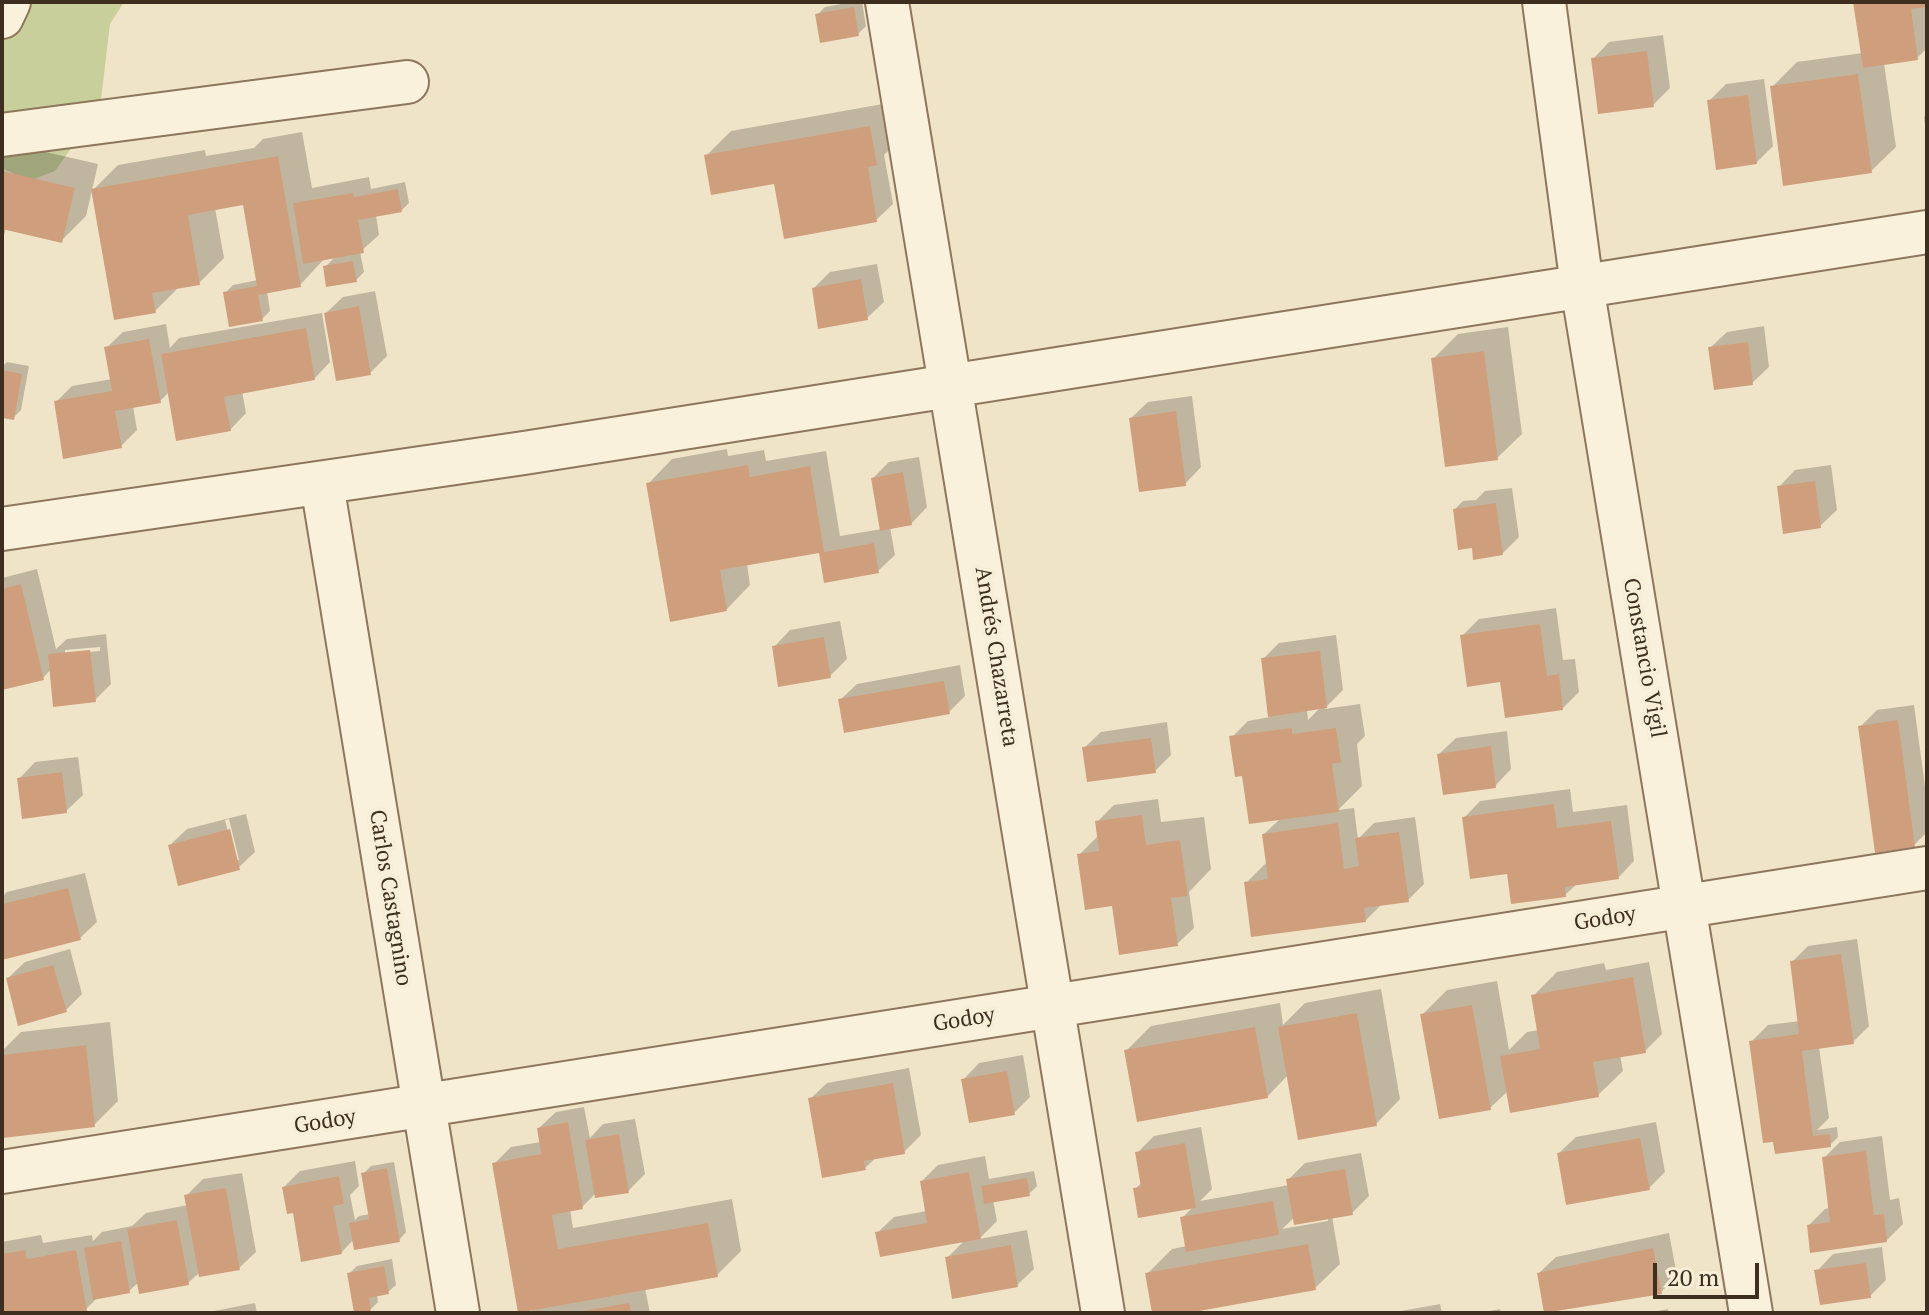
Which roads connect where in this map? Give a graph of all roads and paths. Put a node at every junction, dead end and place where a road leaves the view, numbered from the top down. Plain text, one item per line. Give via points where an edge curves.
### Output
1 (9, 2) edge
2 (887, 2) edge
3 (1544, 2) edge
4 (2, 17) edge
5 (407, 82) dead end
6 (2, 135) edge
7 (1927, 232) edge
8 (1582, 286) junction
9 (951, 387) junction
10 (322, 484) junction
11 (2, 529) edge
12 (1927, 868) edge
13 (1686, 906) junction
14 (1054, 1005) junction
15 (423, 1107) junction
16 (2, 1172) edge
17 (458, 1313) edge
18 (1103, 1313) edge
19 (1751, 1313) edge

1 - 4 street
2 - 9 street, Andrés Chazarreta
3 - 8 street, Constancio Vigil
5 - 6 street
7 - 8 street
8 - 9 street
8 - 13 street, Constancio Vigil
9 - 10 street
9 - 14 street, Andrés Chazarreta
10 - 11 street
10 - 15 street, Carlos Castagnino
12 - 13 street, Godoy
13 - 14 street, Godoy
13 - 19 street, Constancio Vigil
14 - 15 street, Godoy
14 - 18 street, Andrés Chazarreta
15 - 16 street, Godoy
15 - 17 street, Carlos Castagnino

